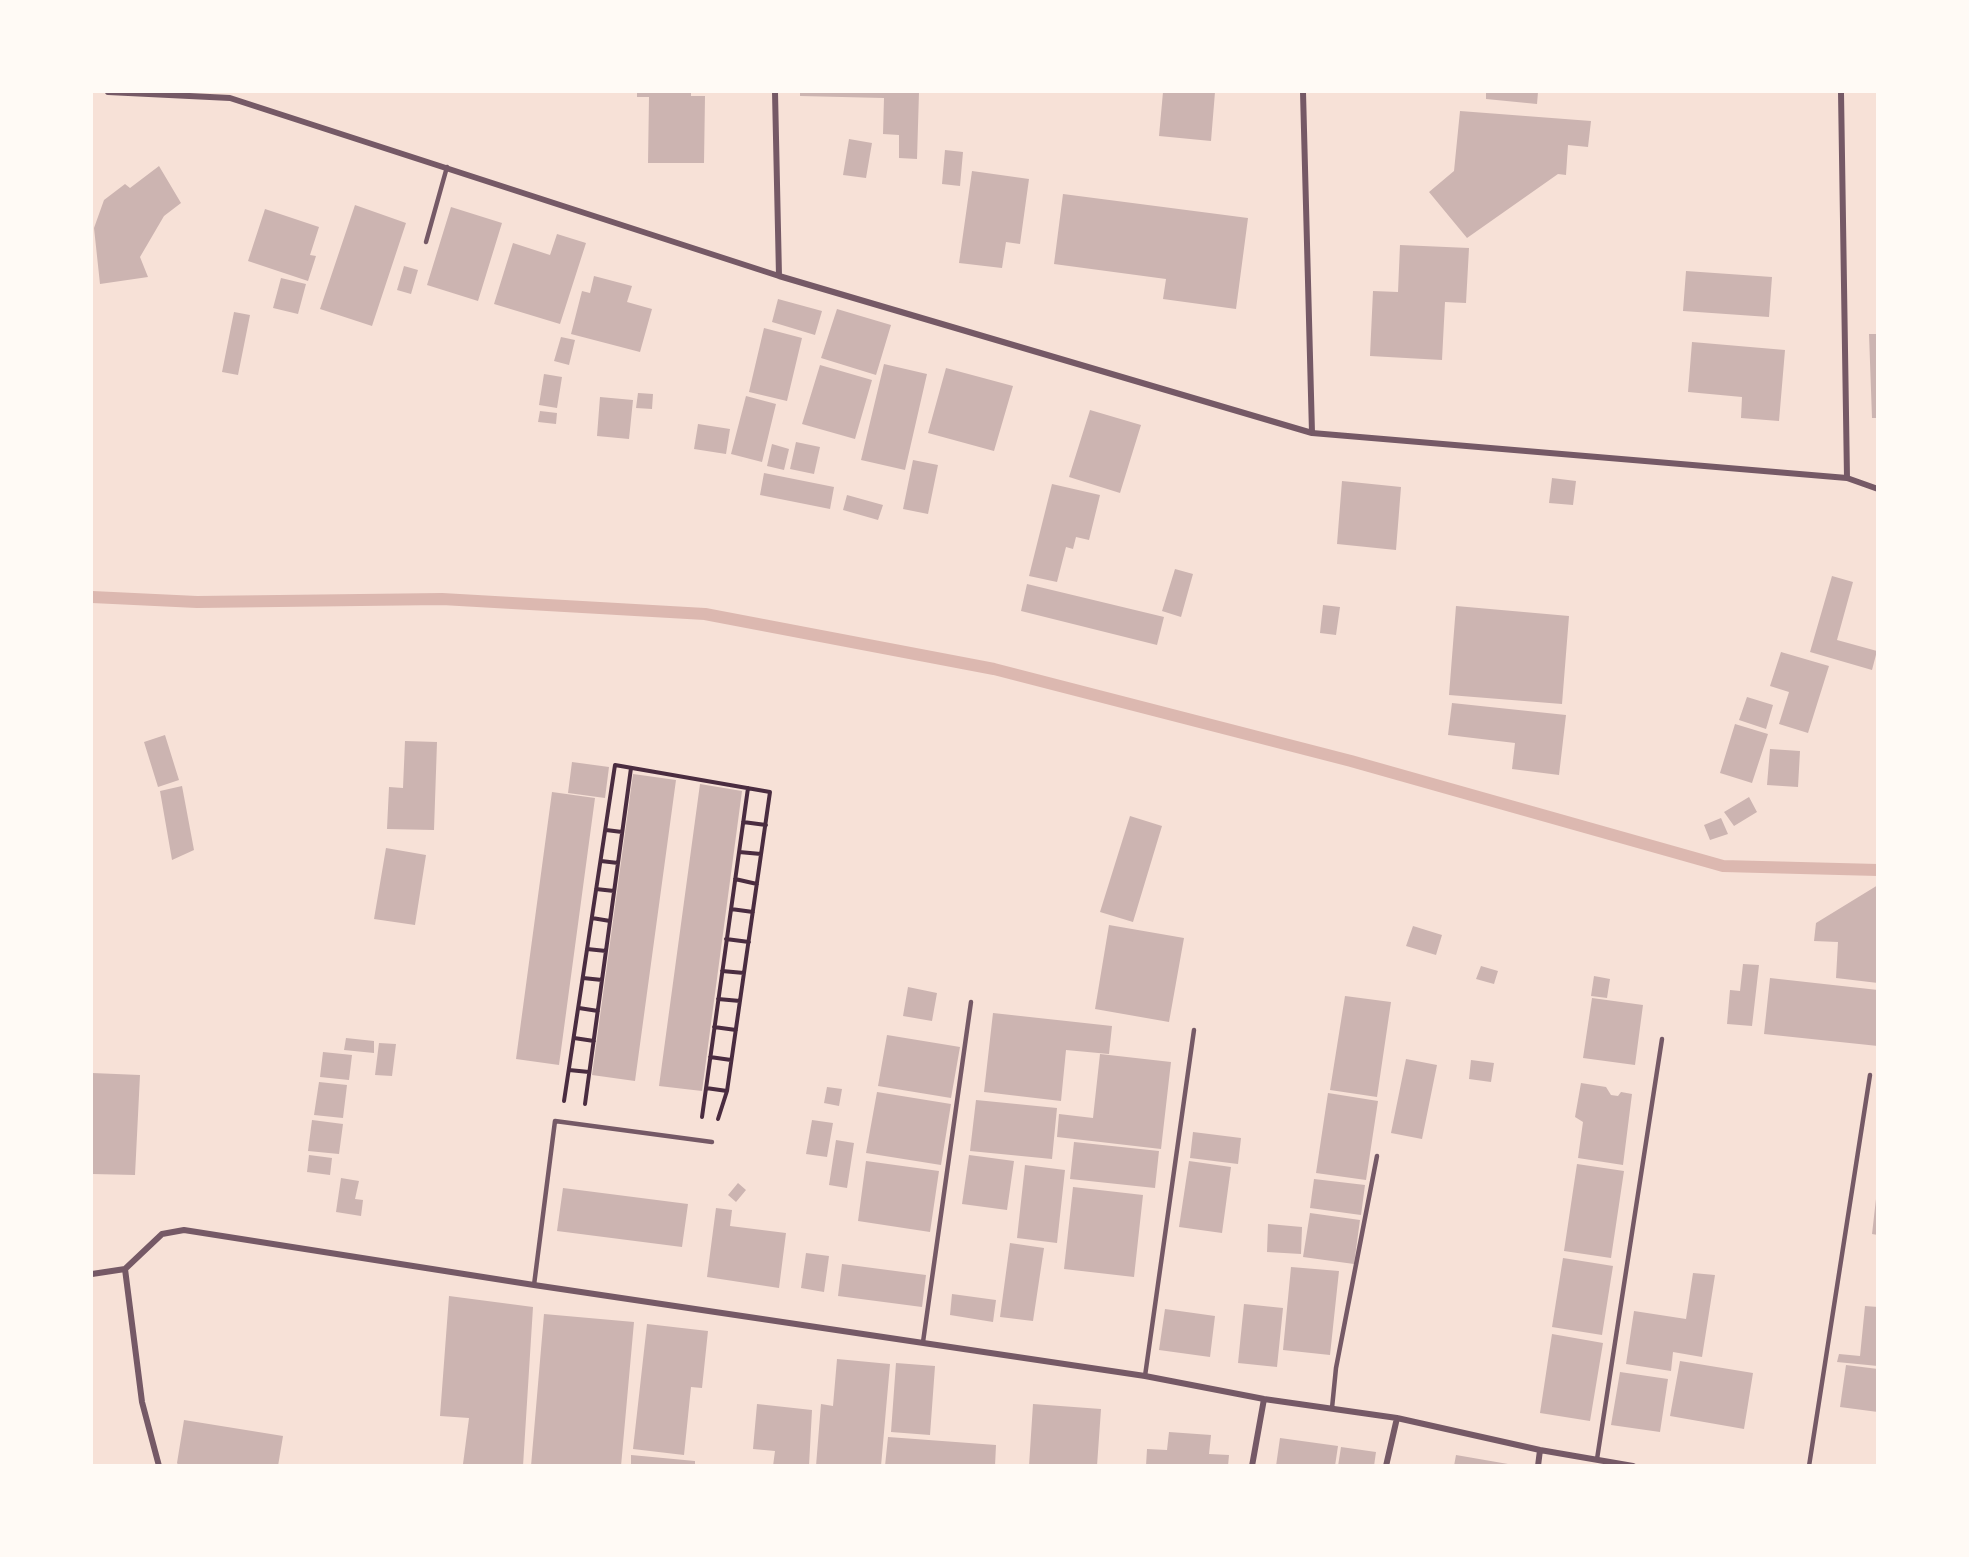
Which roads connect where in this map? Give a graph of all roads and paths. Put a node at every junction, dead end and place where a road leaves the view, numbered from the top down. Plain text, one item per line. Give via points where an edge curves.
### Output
1 (108, 92) edge
2 (775, 92) edge
3 (1303, 92) edge
4 (1841, 92) edge
5 (230, 95) edge
6 (447, 167) junction
7 (426, 242) dead end
8 (779, 276) junction
9 (1312, 433) junction
10 (1847, 478) junction
11 (1878, 489) edge
12 (631, 768) junction
13 (748, 788) junction
14 (742, 822) junction
15 (765, 825) junction
16 (606, 830) junction
17 (622, 832) junction
18 (739, 852) junction
19 (761, 854) junction
20 (601, 861) junction
21 (618, 863) junction
22 (735, 879) junction
23 (757, 884) junction
24 (596, 890) junction
25 (614, 891) junction
26 (731, 909) junction
27 (753, 912) junction
28 (592, 918) junction
29 (610, 921) junction
30 (726, 939) junction
31 (749, 942) junction
32 (587, 949) junction
33 (606, 951) junction
34 (722, 971) junction
35 (744, 973) junction
36 (583, 978) junction
37 (602, 980) junction
38 (718, 999) junction
39 (740, 1001) junction
40 (971, 1002) dead end
41 (579, 1008) junction
42 (598, 1011) junction
43 (714, 1027) junction
44 (736, 1030) junction
45 (1194, 1030) dead end
46 (574, 1038) junction
47 (1662, 1039) dead end
48 (594, 1041) junction
49 (710, 1057) junction
50 (731, 1060) junction
51 (569, 1070) junction
52 (589, 1072) junction
53 (1870, 1075) dead end
54 (706, 1089) junction
55 (727, 1091) junction
56 (561, 1122) junction
57 (582, 1125) junction
58 (699, 1141) junction
59 (712, 1142) joint
60 (1377, 1156) dead end
61 (125, 1269) junction
62 (92, 1274) edge
63 (534, 1285) junction
64 (923, 1342) junction
65 (1145, 1376) junction
66 (1264, 1399) junction
67 (1332, 1408) junction
68 (1397, 1418) junction
69 (1540, 1450) junction
70 (1597, 1459) junction
71 (159, 1466) edge
72 (1252, 1466) edge
73 (1386, 1466) edge
74 (1538, 1466) edge
75 (1633, 1466) edge
76 (1809, 1466) edge

1 - 5 street
2 - 8 street
3 - 9 street
4 - 10 street
5 - 6 street
6 - 7 lane
6 - 8 street
8 - 9 street
9 - 10 street
10 - 11 street
12 - 13 path
12 - 16 path via 615,765
12 - 17 path
13 - 14 path
13 - 15 path via 771,792
14 - 15 path
14 - 18 path
15 - 19 path
16 - 17 path
16 - 20 path
17 - 21 path
18 - 19 path
18 - 22 path
19 - 23 path
20 - 21 path
20 - 24 path
21 - 25 path
22 - 23 path
22 - 26 path
23 - 27 path
24 - 25 path
24 - 28 path
25 - 29 path
26 - 27 path
26 - 30 path
27 - 31 path
28 - 29 path
28 - 32 path
29 - 33 path
30 - 31 path
30 - 34 path
31 - 35 path
32 - 33 path
32 - 36 path
33 - 37 path
34 - 35 path
34 - 38 path
35 - 39 path
36 - 37 path
36 - 41 path
37 - 42 path
38 - 39 path
38 - 43 path
39 - 44 path
40 - 64 lane
41 - 42 path
41 - 46 path
42 - 48 path
43 - 44 path
43 - 49 path
44 - 50 path
45 - 65 lane
46 - 48 path
46 - 51 path
47 - 70 lane
48 - 52 path
49 - 50 path
49 - 54 path
50 - 55 path
51 - 52 path
51 - 56 path
52 - 57 path
53 - 76 lane
54 - 55 path
54 - 58 path
55 - 59 path
56 - 57 lane
56 - 63 lane via 555,1121
57 - 58 lane
58 - 59 lane
60 - 67 lane via 1336,1368
61 - 62 street
61 - 63 street via 162,1234 184,1230
61 - 71 street via 142,1402
63 - 64 street
64 - 65 street
65 - 66 street
66 - 67 street
66 - 72 street
67 - 68 street
68 - 69 street
68 - 73 street
69 - 70 street
69 - 74 street
70 - 75 street

